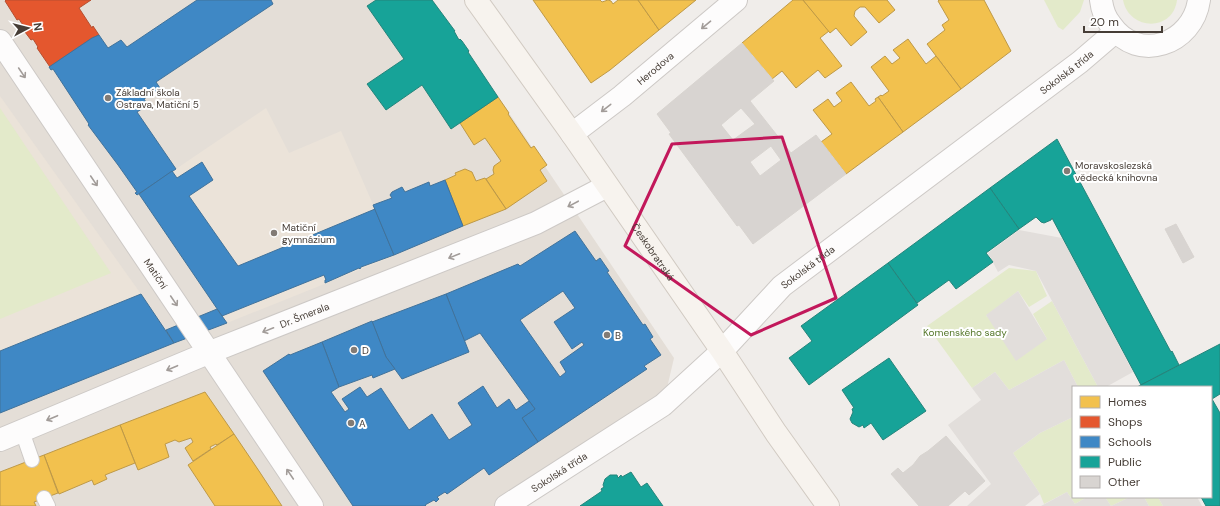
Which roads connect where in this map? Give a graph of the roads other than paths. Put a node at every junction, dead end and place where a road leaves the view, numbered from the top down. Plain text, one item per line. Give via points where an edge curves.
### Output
1 (476, 0) edge
2 (736, 0) edge
3 (1101, 0) edge
4 (1199, 0) edge
5 (1115, 32) junction
6 (0, 41) edge
7 (572, 134) junction
8 (607, 186) junction
9 (722, 351) junction
10 (208, 353) junction
11 (22, 431) junction
12 (0, 440) edge
13 (32, 460) dead end
14 (312, 506) edge
15 (506, 506) edge
16 (828, 506) edge

1 - 7 main road, Českobratrská
2 -> 7 street, Herodova via 622,96
3 - 5 street via 1103,12
4 - 5 street via 1188,27 1178,37 1165,43 1146,46
5 - 9 street, Sokolská třída via 1074,67 782,286
6 -> 10 street, Matiční
7 - 8 main road, Českobratrská
8 - 9 main road, Českobratrská
8 -> 10 street, Dr. Šmerala via 536,223
9 - 15 street, Sokolská třída via 662,405
9 - 16 main road, Českobratrská
10 -> 11 street, Dr. Šmerala
14 -> 10 street, Matiční
11 - 12 street, Dr. Šmerala
11 - 13 lane

